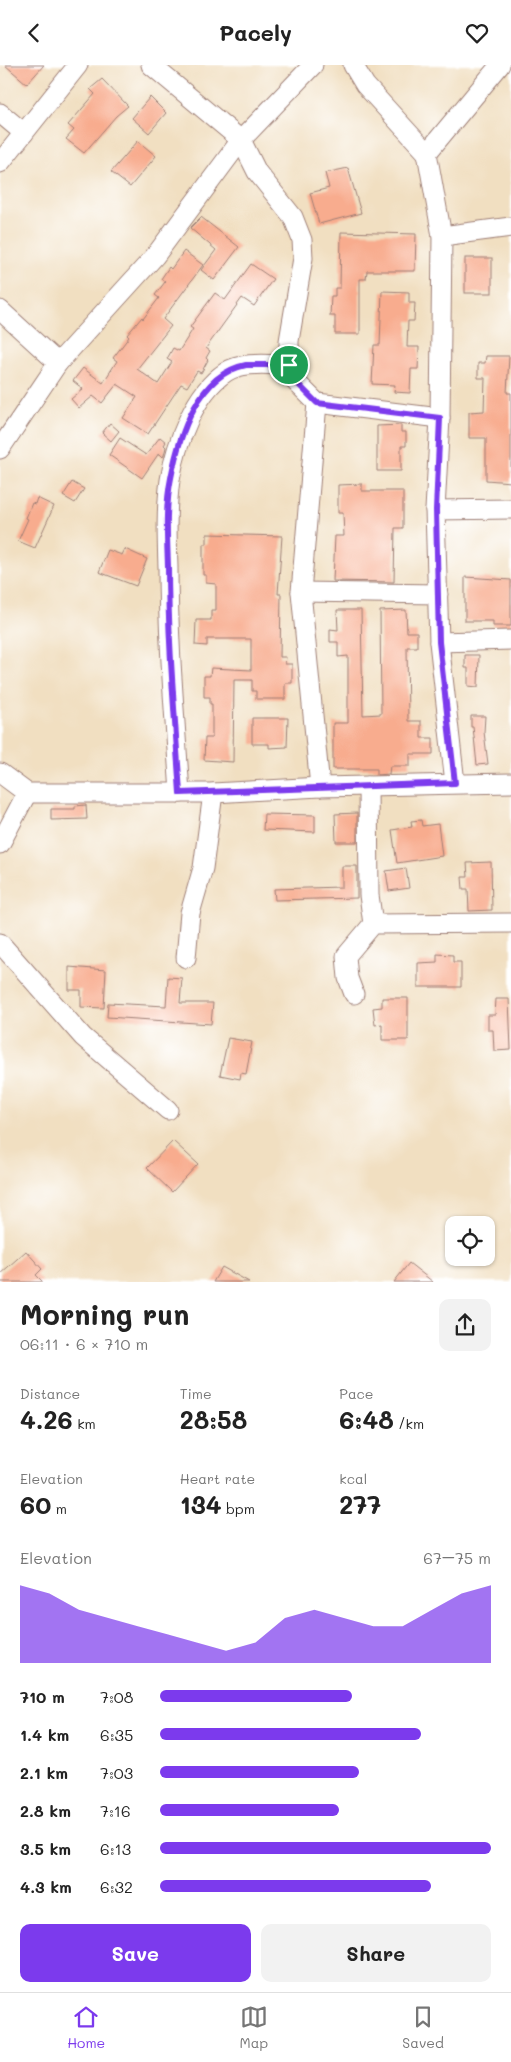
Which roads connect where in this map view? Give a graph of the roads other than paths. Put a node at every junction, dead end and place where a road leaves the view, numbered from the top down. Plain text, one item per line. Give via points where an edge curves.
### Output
1 (78, 65) edge
2 (151, 65) edge
3 (313, 65) edge
4 (353, 65) edge
5 (500, 65) edge
6 (0, 113) edge
7 (24, 133) junction
8 (241, 140) junction
9 (427, 153) junction
10 (0, 163) edge
11 (511, 227) edge
12 (442, 236) junction
13 (0, 310) edge
14 (58, 363) junction
15 (289, 365) junction
16 (317, 403) junction
17 (440, 418) junction
18 (0, 449) edge
19 (511, 509) edge
20 (436, 510) junction
21 (301, 592) junction
22 (438, 594) junction
23 (511, 640) edge
24 (439, 642) junction
25 (0, 773) edge
26 (455, 783) junction
27 (511, 783) edge
28 (368, 786) junction
29 (320, 787) junction
30 (27, 793) junction
31 (180, 793) junction
32 (213, 793) junction
33 (0, 844) edge
34 (511, 923) edge
35 (373, 924) junction
36 (0, 943) edge
37 (186, 958) dead end
38 (354, 994) dead end
39 (168, 1110) dead end

1 - 7 street
2 - 8 street
3 - 8 street
4 - 9 street via 365,85
5 - 9 street
6 - 7 street
7 - 10 street
8 - 14 street via 155,256
8 - 15 street via 257,172 293,217 302,240 303,258 289,341
9 - 12 street
11 - 12 street
12 - 17 street
13 - 14 street
14 - 18 street
15 - 16 street via 295,381
15 - 31 street via 246,365 225,372 193,409 177,451 170,480 167,517 168,615
16 - 17 street
16 - 21 street
17 - 20 street
19 - 20 street
20 - 22 street
21 - 22 street
21 - 29 street
22 - 24 street
23 - 24 street
24 - 26 street
25 - 30 street
26 - 27 street
26 - 28 street
28 - 29 street
28 - 35 street via 369,895
29 - 32 street
30 - 31 street
30 - 33 street
31 - 32 street
32 - 37 street via 203,868 190,913
34 - 35 street
35 - 38 street via 346,956
36 - 39 street via 83,1037

